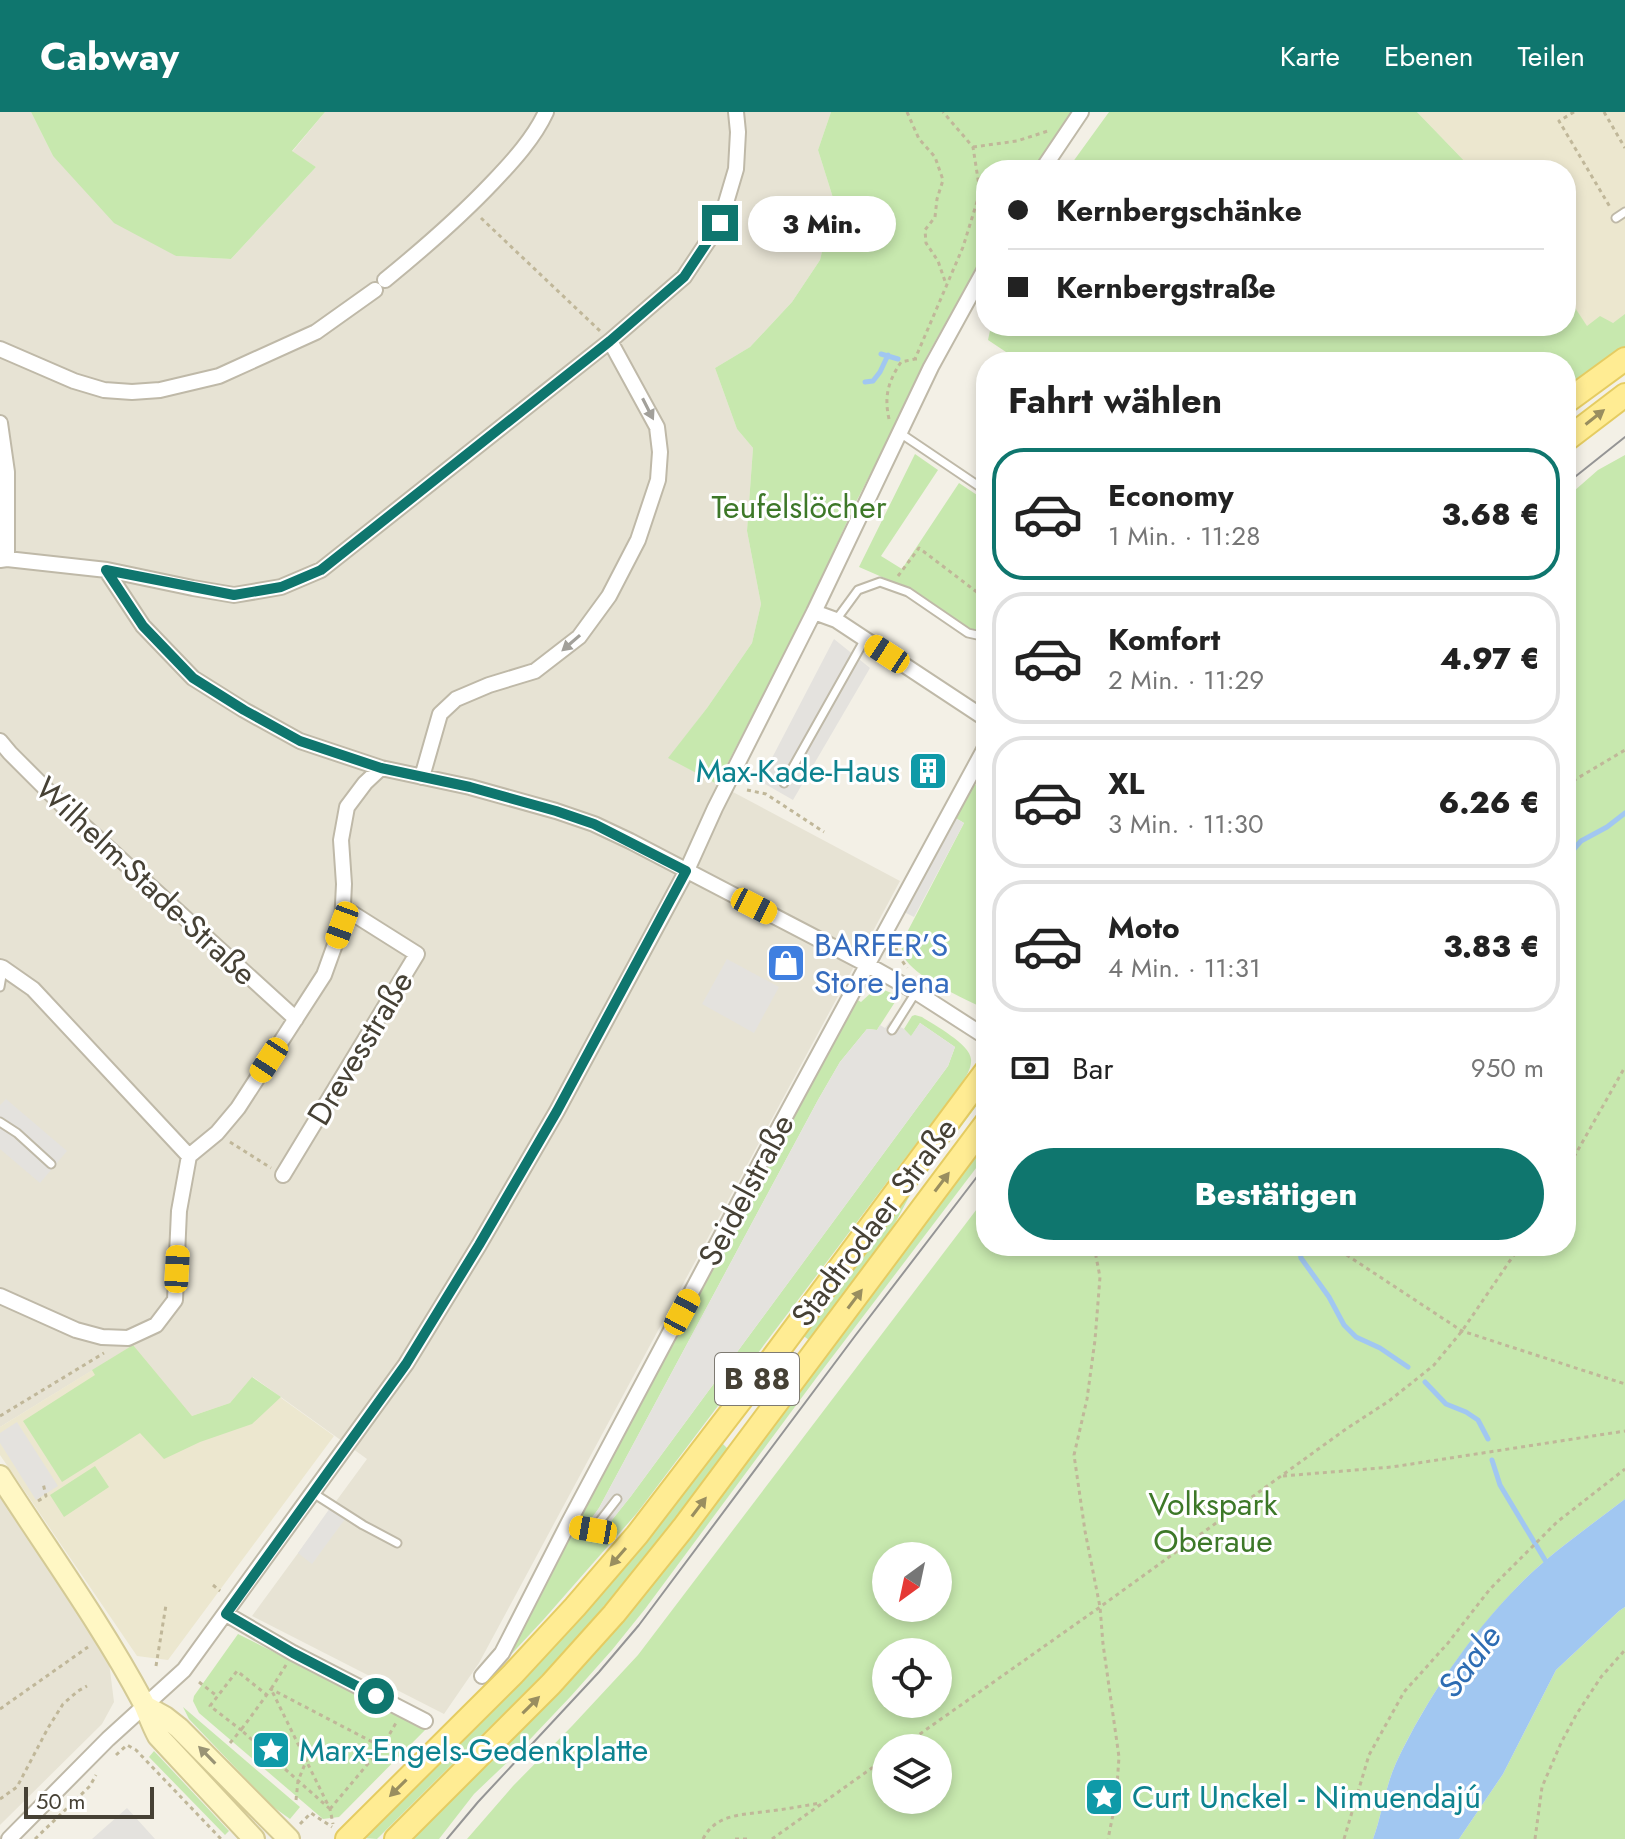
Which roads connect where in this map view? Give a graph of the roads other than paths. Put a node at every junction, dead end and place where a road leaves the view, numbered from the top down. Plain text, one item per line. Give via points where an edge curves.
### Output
1 (546, 112) edge
2 (736, 112) edge
3 (1079, 115) edge
4 (1049, 160) edge
5 (1625, 212) edge
6 (1616, 218) road end
7 (976, 285) edge
8 (610, 341) junction
9 (0, 349) edge
10 (1625, 359) edge
11 (1576, 395) edge
12 (1625, 395) edge
13 (0, 423) edge
14 (1576, 432) edge
15 (900, 433) junction
16 (976, 484) edge
17 (4, 559) edge
18 (106, 570) junction
19 (814, 612) junction
20 (836, 620) junction
21 (976, 635) edge
22 (865, 639) junction
23 (976, 712) edge
24 (0, 741) edge
25 (976, 765) edge
26 (381, 768) junction
27 (422, 777) junction
28 (784, 783) dead end
29 (686, 871) junction
30 (344, 908) junction
31 (868, 965) junction
32 (2, 967) edge
33 (0, 987) edge
34 (916, 992) junction
35 (296, 1019) junction
36 (892, 1030) dead end
37 (976, 1031) edge
38 (976, 1084) edge
39 (0, 1122) edge
40 (976, 1136) edge
41 (189, 1156) junction
42 (51, 1164) dead end
43 (283, 1175) road end
44 (0, 1296) edge
45 (0, 1476) edge
46 (313, 1493) junction
47 (617, 1499) dead end
48 (569, 1522) junction
49 (397, 1543) dead end
50 (226, 1614) junction
51 (482, 1676) dead end
52 (145, 1706) junction
53 (425, 1721) dead end
54 (9, 1839) edge
55 (254, 1839) edge
56 (289, 1839) edge
57 (347, 1839) edge
58 (396, 1839) edge

1 - 9 street via 516,158 470,207 380,285 316,332 219,376 160,390 104,390
2 - 8 street via 736,169 720,223 684,277
3 - 4 street
5 - 6 lane
7 - 15 street
8 - 18 street via 321,570 281,587 234,595
8 -> 27 street via 657,427 658,480 638,540 609,596 579,637 535,671 456,699 440,714
10 - 11 main road
14 -> 12 main road
13 - 17 street via 7,472
15 - 16 lane
15 - 19 street
17 - 18 street
18 - 26 street via 143,626 193,678 300,741
19 - 20 street
19 - 29 street
20 - 21 lane via 858,590 880,582 908,592
20 - 22 street
22 - 23 street
22 - 28 lane
24 - 35 street, Wilhelm-Stade-Straße via 73,816
25 - 31 street, Seidelstraße
26 - 27 street
26 - 30 street via 347,807 341,840
27 - 29 street via 594,824
29 - 31 street
29 - 46 street via 479,1245 406,1364
30 - 35 street via 324,975
30 - 43 street, Drevesstraße via 417,954
31 - 34 street
31 - 48 street, Seidelstraße
32 - 33 lane
32 - 41 street via 33,989
34 - 36 lane
34 - 37 street
35 - 41 street via 238,1108
38 -> 57 main road, Stadtrodaer Straße / B 88 via 637,1535 513,1674
39 - 42 lane
58 -> 40 main road, Stadtrodaer Straße / B 88 via 614,1614
41 - 44 street via 179,1211 175,1300 156,1325 128,1338 102,1337
45 - 52 street
46 - 49 lane
46 - 50 street
47 - 48 lane via 593,1530
48 - 51 street, Seidelstraße via 502,1653
50 - 52 street via 184,1670
50 - 53 street
52 - 54 street
52 - 55 street via 168,1749
56 -> 52 street via 179,1728

